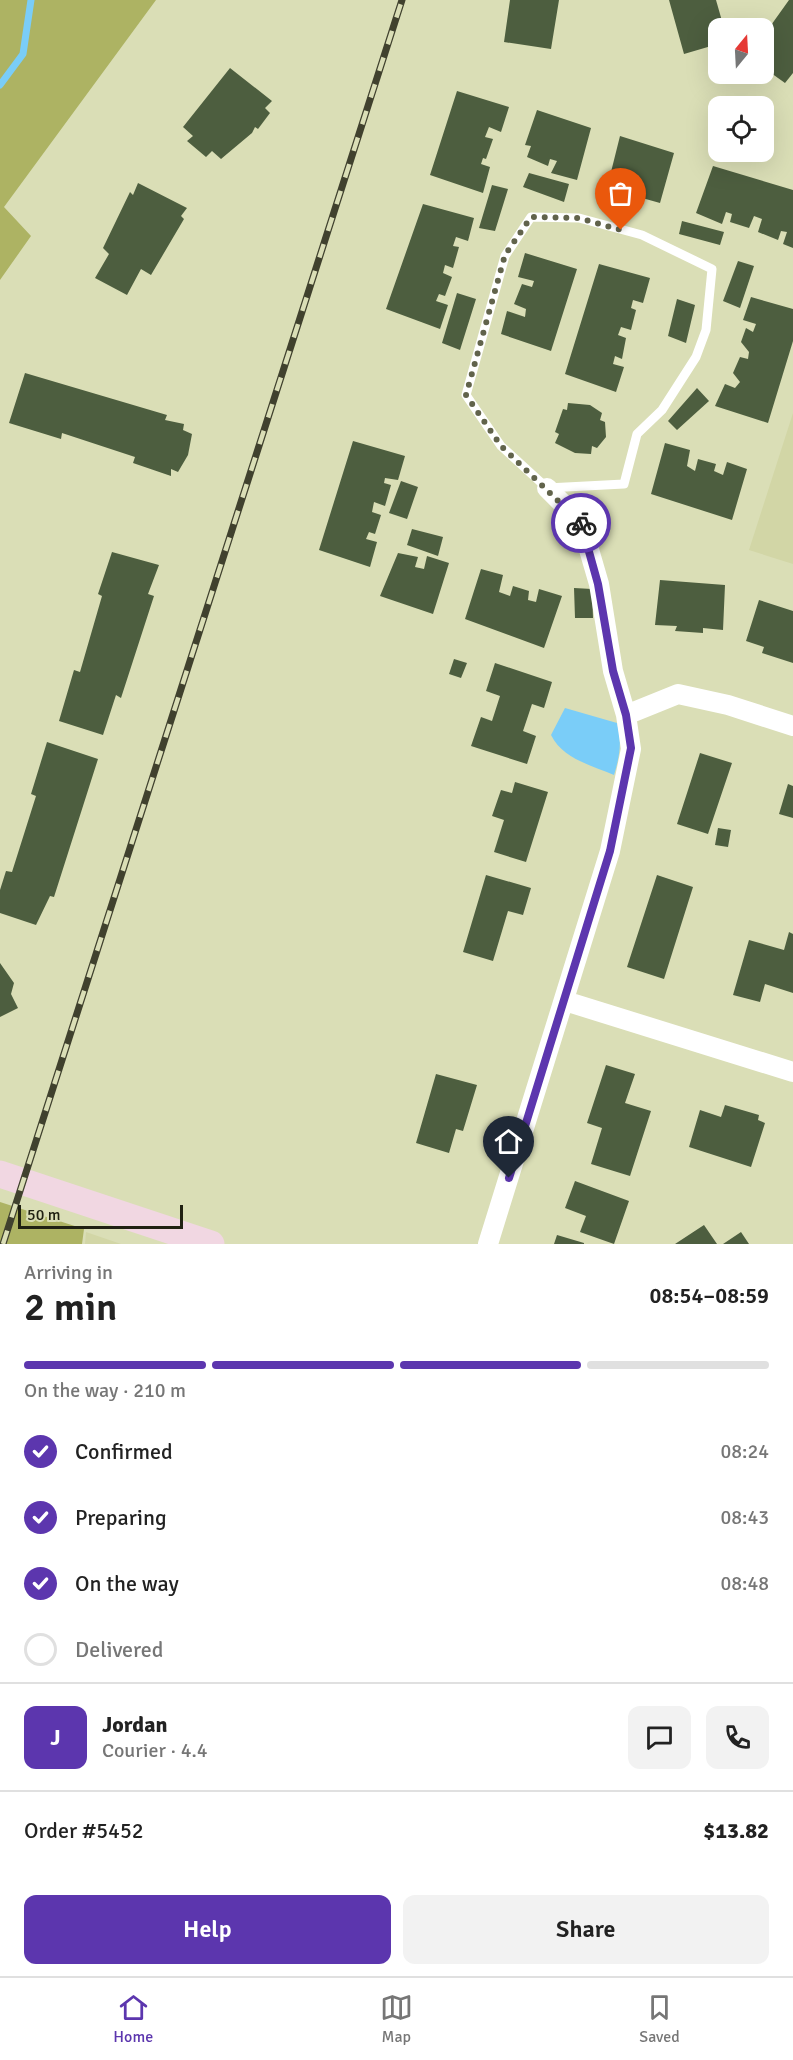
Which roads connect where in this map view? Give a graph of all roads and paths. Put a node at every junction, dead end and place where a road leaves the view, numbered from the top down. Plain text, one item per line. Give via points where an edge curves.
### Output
1 (547, 489) junction
2 (626, 715) junction
3 (793, 726) edge
4 (565, 1001) junction
5 (793, 1072) edge
6 (0, 1174) edge
7 (211, 1244) edge
8 (488, 1244) edge

1 - 1 lane via 501,446 466,395 505,255 531,217 579,218 642,235 712,269 706,330 696,357 662,410 637,434 624,484
1 - 2 street via 581,522
2 - 3 street via 678,694
2 - 4 street via 631,748 610,851
4 - 5 street
4 - 8 street
6 - 7 main road

